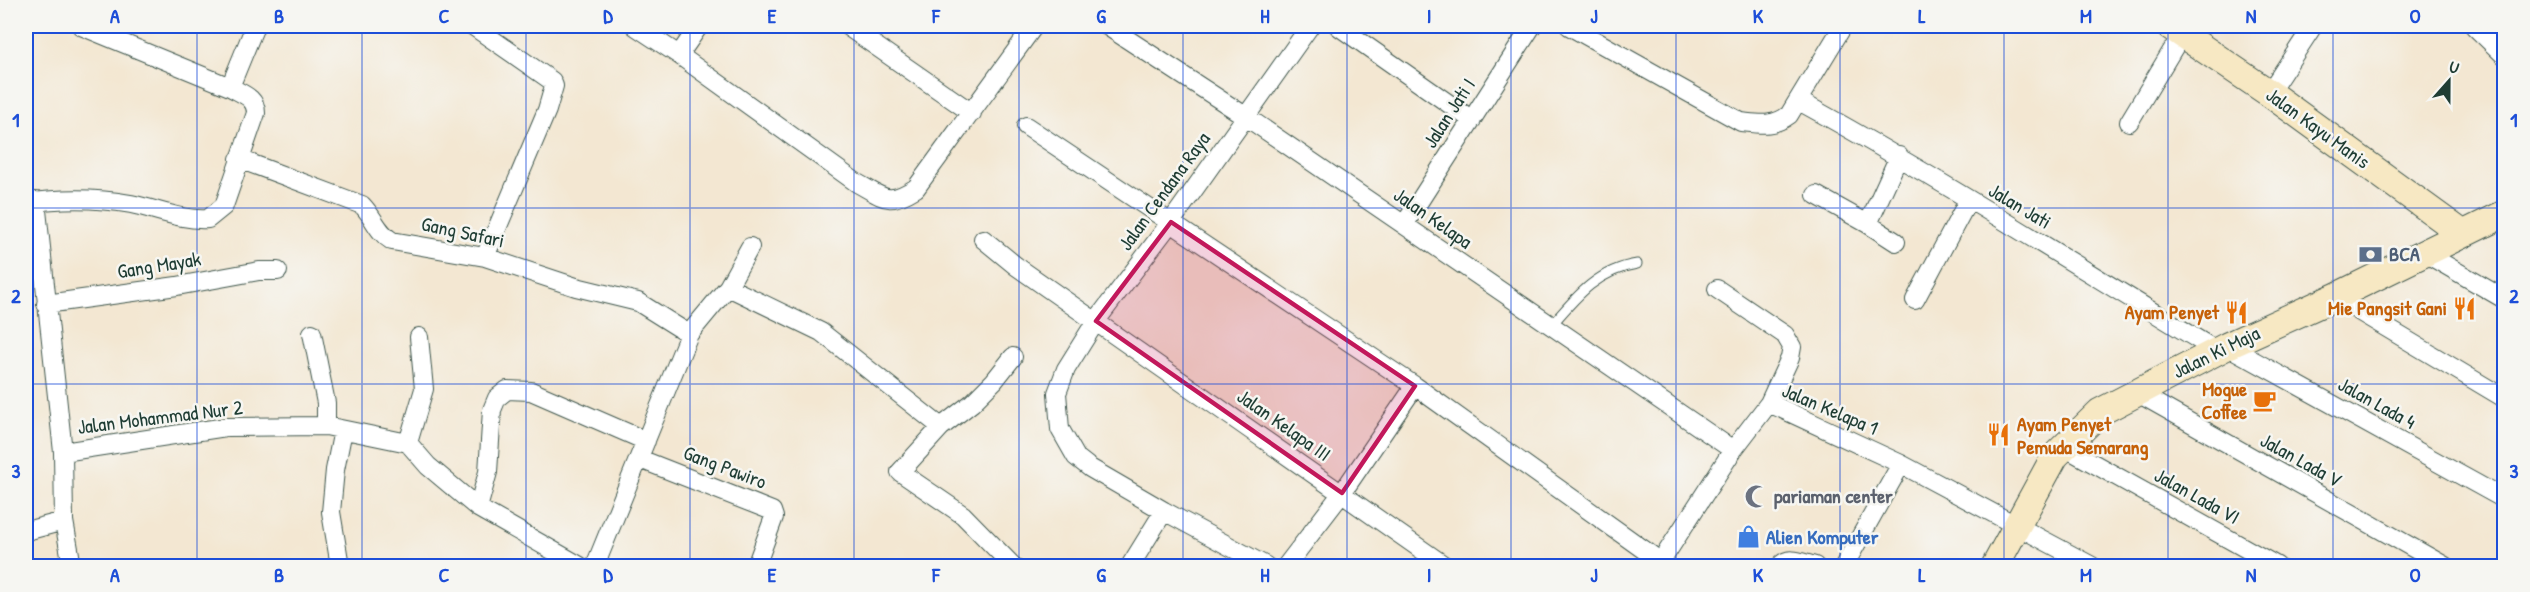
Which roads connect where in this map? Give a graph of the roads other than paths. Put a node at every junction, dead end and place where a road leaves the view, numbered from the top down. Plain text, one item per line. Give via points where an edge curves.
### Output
1 (81, 26) edge
2 (255, 26) edge
3 (473, 26) edge
4 (635, 26) edge
5 (699, 26) edge
6 (848, 26) edge
7 (1034, 26) edge
8 (1107, 26) edge
9 (1310, 26) edge
10 (1338, 26) edge
11 (1532, 26) edge
12 (1569, 26) edge
13 (1843, 26) edge
14 (2313, 26) edge
15 (2474, 26) edge
16 (2176, 30) edge
17 (679, 55) junction
18 (2505, 55) edge
19 (230, 87) junction
20 (2270, 93) junction
21 (1799, 101) junction
22 (972, 113) junction
23 (1245, 116) junction
24 (1472, 120) junction
25 (2129, 122) dead end
26 (1026, 126) dead end
27 (1899, 156) junction
28 (239, 159) junction
29 (1816, 195) dead end
30 (1968, 201) junction
31 (31, 202) edge
32 (2505, 214) edge
33 (1171, 222) junction
34 (1868, 224) junction
35 (1404, 225) junction
36 (2463, 234) junction
37 (983, 239) dead end
38 (1896, 242) dead end
39 (750, 247) dead end
40 (2425, 253) junction
41 (485, 257) junction
42 (1637, 264) dead end
43 (278, 271) dead end
44 (728, 287) junction
45 (1717, 289) dead end
46 (2335, 297) junction
47 (2505, 299) edge
48 (1916, 300) dead end
49 (46, 304) junction
50 (1096, 321) junction
51 (1550, 327) junction
52 (312, 333) dead end
53 (689, 334) junction
54 (419, 337) dead end
55 (2222, 348) junction
56 (1013, 357) dead end
57 (1415, 386) junction
58 (2136, 393) junction
59 (2505, 399) edge
60 (1769, 403) junction
61 (941, 427) junction
62 (334, 428) junction
63 (646, 441) junction
64 (408, 443) junction
65 (2064, 447) junction
66 (1733, 450) junction
67 (63, 452) junction
68 (640, 459) junction
69 (1901, 464) junction
70 (1342, 494) junction
71 (2505, 499) edge
72 (478, 508) junction
73 (1164, 511) junction
74 (64, 521) junction
75 (2016, 525) junction
76 (26, 531) edge
77 (1659, 565) edge
78 (72, 567) edge
79 (339, 567) edge
80 (580, 567) edge
81 (595, 567) edge
82 (756, 567) edge
83 (1013, 567) edge
84 (1130, 567) edge
85 (1266, 567) edge
86 (1287, 567) edge
87 (1445, 567) edge
88 (1780, 567) edge
89 (1815, 567) edge
90 (1844, 567) edge
91 (1995, 567) edge
92 (2092, 567) edge
93 (2277, 567) edge
94 (2445, 567) edge

1 - 19 street
2 - 19 street
3 - 41 street via 554,86
4 - 17 street
5 - 17 street
6 - 22 street
7 - 22 street
8 - 23 street, Jalan Kelapa
9 - 23 street, Jalan Cendana Raya
10 - 24 street
11 - 24 street, Jalan Jati I
12 - 21 street via 1741,122 1779,122
13 - 21 street
14 - 20 street
15 - 18 street
16 - 20 main road, Jalan Kayu Manis
16 - 25 street
17 - 22 street via 857,183 886,199 898,199 916,188
19 - 28 street via 256,105
20 - 36 main road, Jalan Kayu Manis
21 - 27 street, Jalan Jati
23 - 33 street, Jalan Cendana Raya
23 - 35 street, Jalan Kelapa
24 - 35 street, Jalan Jati I
26 - 33 street
27 - 30 street, Jalan Jati
27 - 34 street
28 - 31 street via 224,206 208,219 129,204 70,199
28 - 41 street, Gang Safari via 362,205 383,235 392,241
29 - 34 street
30 - 48 street
30 - 55 street, Jalan Jati
31 - 49 street
32 - 36 main road, Jalan Ki Maja
33 - 50 street, Jalan Cendana Raya
33 - 57 street
34 - 38 street
35 - 51 street, Jalan Kelapa
36 - 40 main road, Jalan Ki Maja
37 - 50 street, Jalan Kelapa III
39 - 44 street
40 - 46 main road, Jalan Ki Maja
40 - 47 street
41 - 53 street, Gang Safari via 576,287 638,302
42 - 51 lane via 1614,269 1598,278 1578,294
43 - 49 street, Gang Mayak
44 - 53 street
44 - 61 street via 821,332
45 - 60 street via 1785,335 1792,347
46 - 55 main road, Jalan Ki Maja
46 - 59 street
49 - 67 street
50 - 70 street, Jalan Kelapa III
50 - 73 street, Jalan Cendana Raya via 1066,369 1057,393 1060,429 1076,457
51 - 66 street, Jalan Kelapa
52 - 62 street
53 - 63 street
54 - 64 street via 424,389
55 - 58 main road, Jalan Ki Maja
55 - 71 street, Jalan Lada 4
56 - 61 street via 972,403
57 - 70 street
57 - 77 street
58 - 65 main road, Jalan Ki Maja via 2100,412
58 - 94 street, Jalan Lada V
60 - 66 street, Jalan Kelapa 1
60 - 69 street, Jalan Kelapa 1
61 - 83 street via 900,472 963,515
62 - 64 street, Jalan Mohammad Nur 2
62 - 67 street, Jalan Mohammad Nur 2 via 226,427
62 - 79 street via 331,512
63 - 68 street
63 - 72 street via 531,391 507,390 496,398 492,410 490,456
64 - 72 street via 428,466
65 - 75 main road, Jalan Ki Maja
65 - 93 street, Jalan Lada VI
66 - 77 street, Jalan Kelapa 1
67 - 74 street
68 - 81 street
68 - 82 street, Gang Pawiro via 772,511 774,517
69 - 75 street, Jalan Kelapa 1
69 - 90 street
70 - 86 street
70 - 87 street, Jalan Kelapa III
72 - 80 street
73 - 84 street
73 - 85 street
74 - 76 street
74 - 78 street
75 - 91 main road, Jalan Ki Maja
75 - 92 street, Jalan Kelapa 1
88 - 89 street via 1792,560

